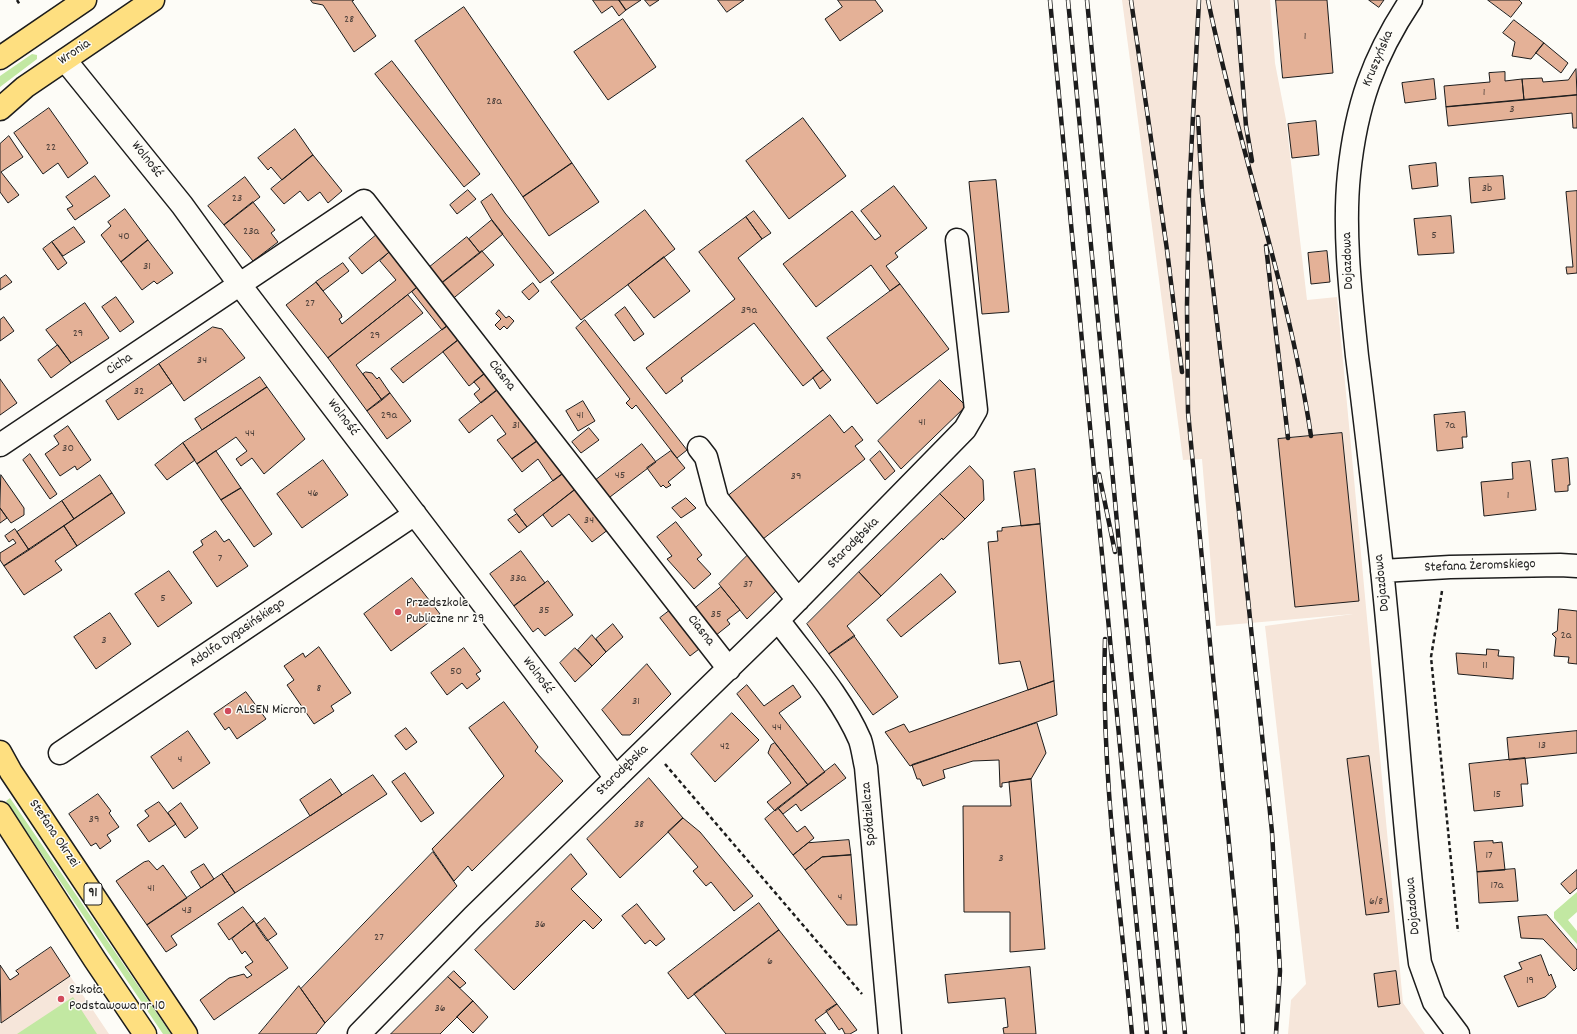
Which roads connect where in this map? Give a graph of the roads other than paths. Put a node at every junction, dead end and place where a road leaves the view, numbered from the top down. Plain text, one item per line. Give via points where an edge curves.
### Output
1 (85, 0) edge
2 (153, 0) edge
3 (1411, 0) edge
4 (0, 58) edge
5 (65, 60) junction
6 (0, 109) edge
7 (1356, 122) joint
8 (957, 240) dead end
9 (240, 285) junction
10 (0, 444) edge
11 (699, 448) dead end
12 (415, 514) junction
13 (1577, 566) edge
14 (1382, 571) junction
15 (798, 600) junction
16 (778, 620) junction
17 (729, 669) junction
18 (0, 752) edge
19 (60, 753) dead end
20 (616, 778) junction
21 (0, 813) edge
22 (145, 1034) edge
23 (186, 1034) edge
24 (359, 1034) edge
25 (890, 1034) edge
26 (1458, 1034) edge

1 - 4 main road
2 - 5 main road, Wronia
3 - 7 street, Kruszyńska via 1390,31 1370,74
5 - 6 main road, Wronia via 25,87
5 - 9 street, Wolność via 182,205
7 - 14 street, Dojazdowa via 1349,176 1351,299
8 - 15 street, Starodębska via 976,410 965,429
9 - 10 street, Cicha
9 - 12 street, Wolność
9 - 17 street, Ciasna via 364,201
11 - 15 street via 706,457 717,499
12 - 19 street, Adolfa Dygasińskiego
12 - 20 street, Wolność
13 - 14 street, Stefana Żeromskiego via 1560,564
14 - 26 street, Dojazdowa via 1420,964 1434,1002
15 - 16 street, Starodębska
16 - 17 street, Starodębska
16 - 25 street, Spółdzielcza via 830,690 861,742 866,767
17 - 20 street, Starodębska
18 - 23 main road, Stefana Okrzei / 91
20 - 24 street, Starodębska via 398,992
21 - 22 main road, 91

